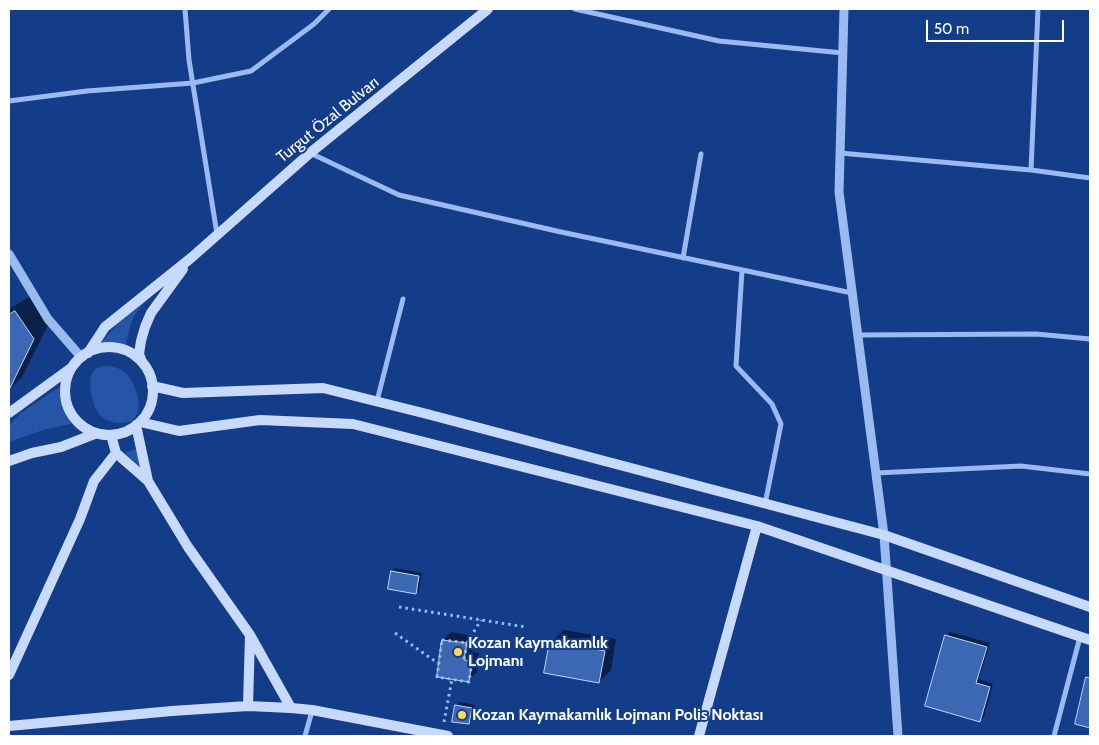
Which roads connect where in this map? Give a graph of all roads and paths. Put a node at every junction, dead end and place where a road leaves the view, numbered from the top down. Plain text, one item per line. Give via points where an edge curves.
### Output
1 (185, 9) edge
2 (328, 9) edge
3 (488, 9) edge
4 (575, 9) edge
5 (844, 9) edge
6 (1038, 9) edge
7 (843, 53) junction
8 (193, 83) junction
9 (9, 102) edge
10 (310, 153) junction
11 (840, 153) junction
12 (700, 154) dead end
13 (1031, 170) junction
14 (1090, 178) edge
15 (217, 235) junction
16 (9, 254) edge
17 (191, 258) junction
18 (683, 258) junction
19 (742, 270) junction
20 (852, 293) junction
21 (404, 299) dead end
22 (858, 335) junction
23 (1090, 339) edge
24 (84, 355) junction
25 (143, 364) junction
26 (72, 368) junction
27 (152, 386) junction
28 (377, 401) junction
29 (9, 413) edge
30 (138, 423) junction
31 (97, 433) junction
32 (111, 435) junction
33 (116, 453) junction
34 (9, 460) edge
35 (876, 473) junction
36 (1090, 474) edge
37 (148, 480) junction
38 (765, 504) junction
39 (756, 526) junction
40 (884, 535) junction
41 (886, 570) junction
42 (399, 607) dead end
43 (1090, 607) edge
44 (481, 620) junction
45 (526, 627) dead end
46 (395, 633) dead end
47 (250, 636) junction
48 (1085, 638) edge
49 (467, 643) junction
50 (439, 664) junction
51 (9, 676) edge
52 (452, 679) junction
53 (248, 706) junction
54 (291, 708) junction
55 (312, 710) junction
56 (9, 726) edge
57 (412, 733) edge
58 (305, 736) edge
59 (445, 736) edge
60 (700, 736) edge
61 (898, 736) edge
62 (1054, 736) edge

1 - 8 street
2 - 8 street via 314,24 251,71
3 - 10 main road, Turgut Özal Bulvarı
4 - 7 street via 719,41
5 - 7 street
6 - 13 street
7 - 11 street
8 - 9 street via 87,91
8 - 15 street
10 - 15 main road, Turgut Özal Bulvarı
10 - 18 street via 399,195
11 - 13 street
11 - 20 street via 839,192
12 - 18 street
13 - 14 street
15 - 17 main road, Turgut Özal Bulvarı
16 - 24 street via 48,319
17 - 24 main road, Turgut Özal Bulvarı via 105,327
17 - 25 main road, Turgut Özal Bulvarı via 151,313 141,341 139,354
18 - 19 street
19 - 20 street
19 - 38 street via 736,366 772,404 781,424
20 - 22 street
21 - 28 street
22 - 23 street via 1036,334
22 - 35 street
24 - 25 main road via 106,347 120,349 133,354
24 - 26 main road, Turgut Özal Bulvarı
25 - 27 main road, Turgut Özal Bulvarı
26 - 29 main road, Turgut Özal Bulvarı
26 - 31 main road, Turgut Özal Bulvarı via 66,380 68,407 85,428
27 - 28 main road via 183,393 323,388
27 - 30 main road via 150,405
28 - 38 main road
30 - 32 main road, Turgut Özal Bulvarı via 127,431
30 - 37 main road
30 - 39 main road via 179,431 260,420 353,424
31 - 32 main road, Turgut Özal Bulvarı
31 - 34 main road, Turgut Özal Bulvarı via 61,447
32 - 33 main road
33 - 37 main road
33 - 51 main road via 94,481
35 - 36 street via 1021,466
35 - 40 street
37 - 47 main road via 188,547
38 - 40 main road
39 - 41 main road
39 - 60 main road
40 - 41 street
40 - 43 main road
41 - 48 main road
41 - 61 street
42 - 44 path
44 - 45 path
44 - 49 path
46 - 50 path
47 - 53 main road
47 - 54 main road
48 - 62 street
49 - 50 path via 442,640
49 - 52 path via 464,660 472,661 469,682
50 - 52 path via 437,677
52 - 59 path
53 - 54 main road
53 - 56 main road
54 - 55 main road
55 - 57 main road
55 - 58 street
57 - 59 main road

